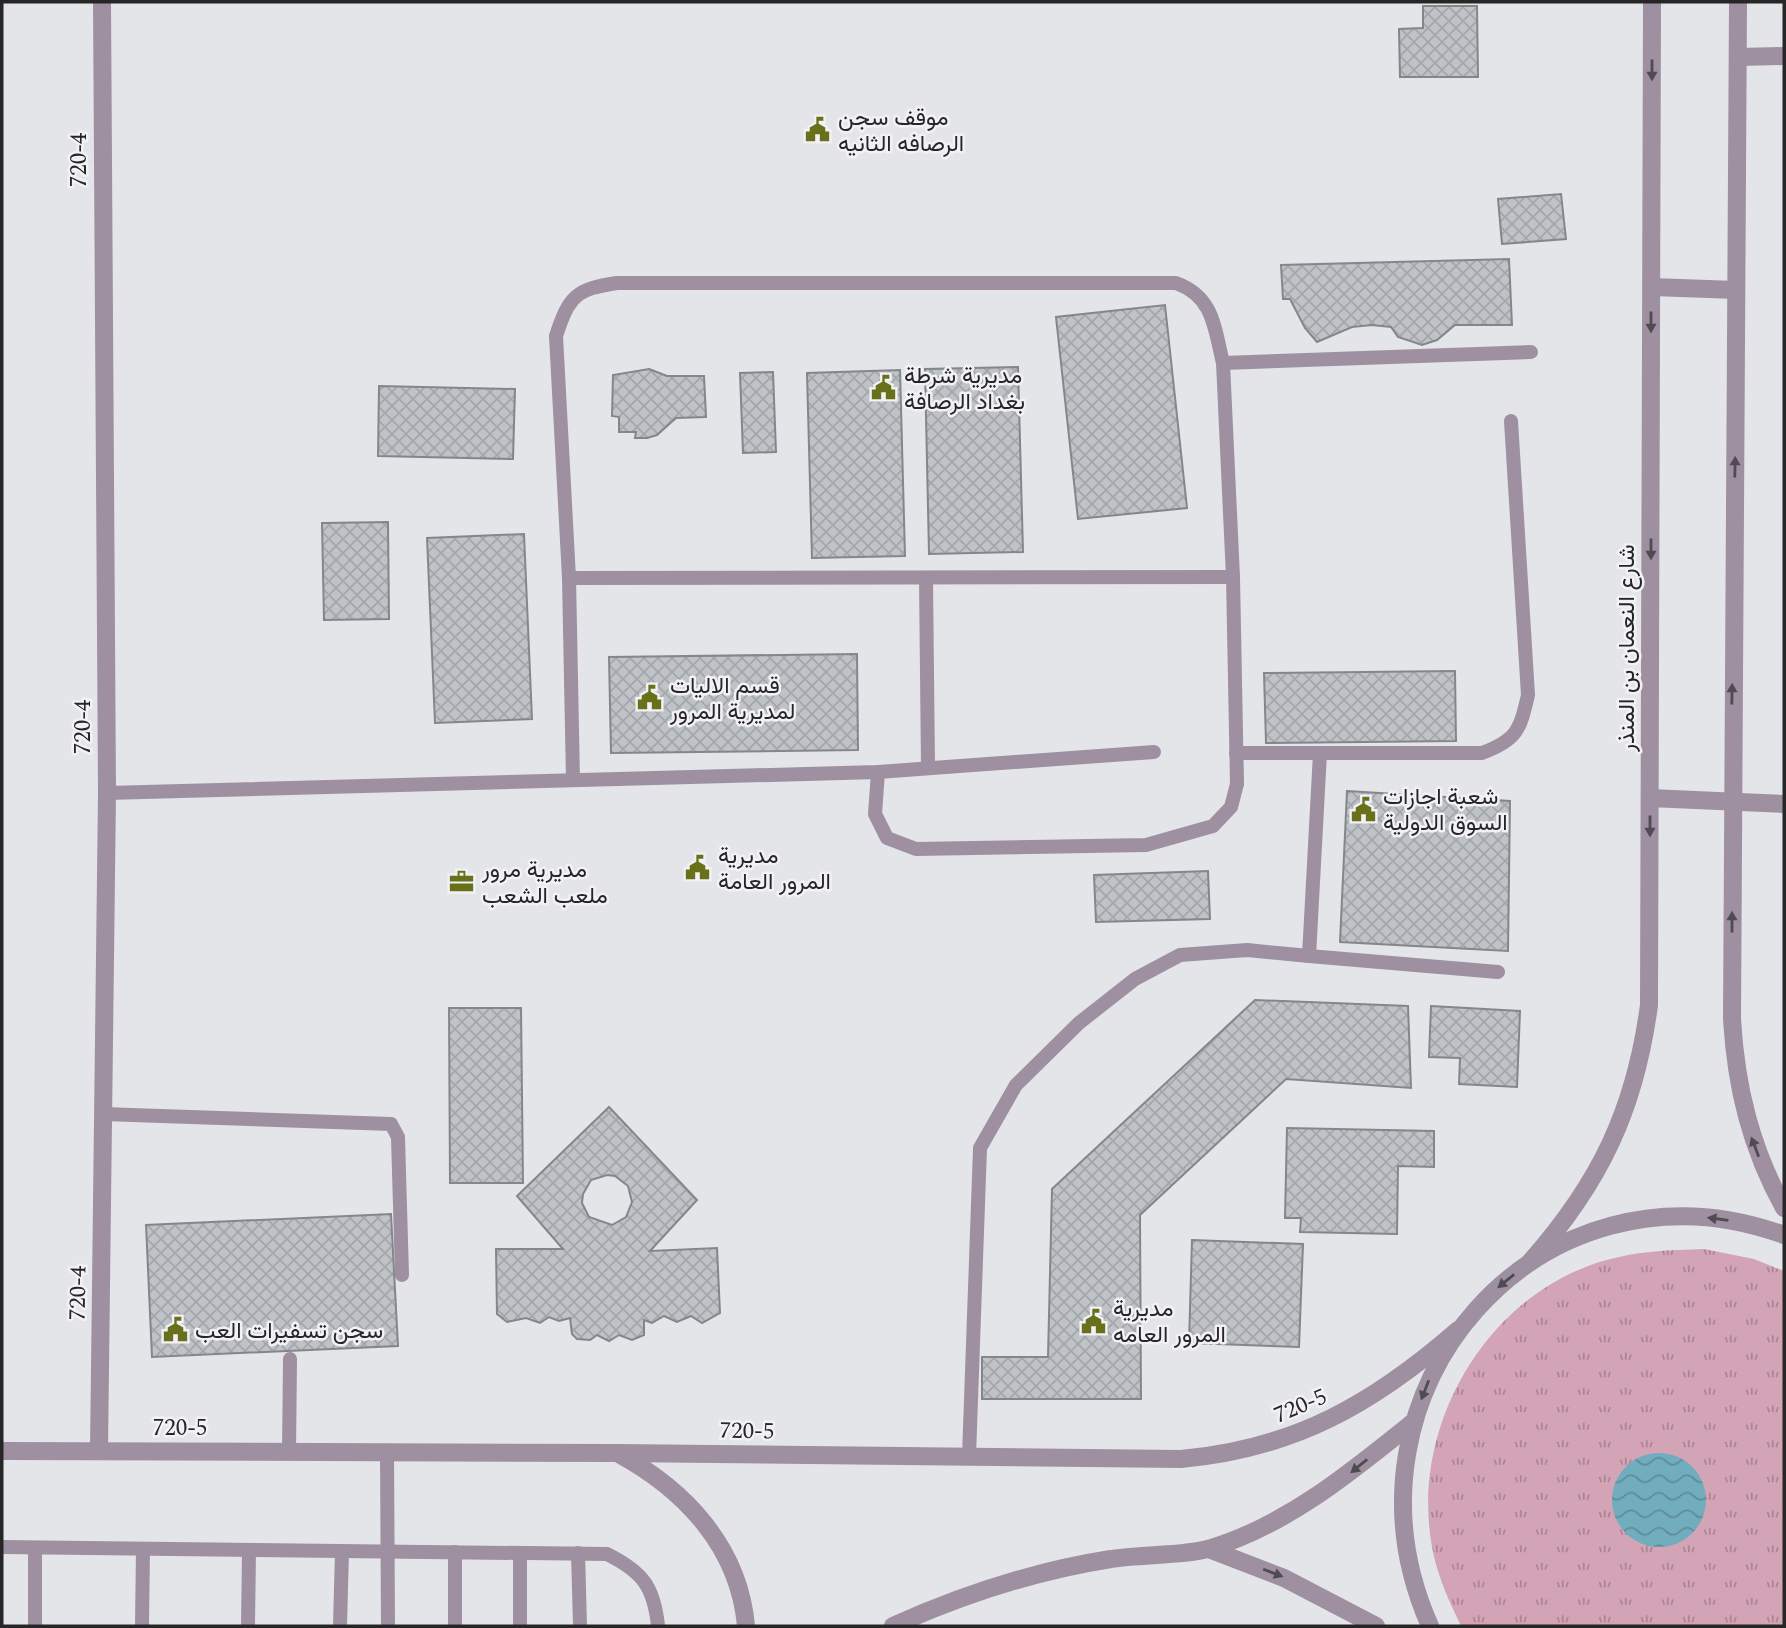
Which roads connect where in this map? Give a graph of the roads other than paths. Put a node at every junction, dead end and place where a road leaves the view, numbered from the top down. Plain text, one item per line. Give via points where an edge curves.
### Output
1 (102, 2) edge
2 (1652, 2) edge
3 (1738, 2) edge
4 (1784, 56) edge
5 (1738, 57) junction
6 (1651, 287) junction
7 (1736, 290) junction
8 (1531, 352) dead end
9 (1223, 363) junction
10 (1511, 421) dead end
11 (1233, 577) junction
12 (569, 578) junction
13 (926, 578) junction
14 (1154, 752) dead end
15 (1236, 753) junction
16 (1320, 753) junction
17 (928, 767) junction
18 (878, 772) junction
19 (573, 780) junction
20 (107, 793) junction
21 (1650, 798) junction
22 (1731, 803) junction
23 (1784, 804) edge
24 (1309, 956) junction
25 (1498, 972) dead end
26 (103, 1114) junction
27 (1784, 1208) edge
28 (1784, 1235) edge
29 (1530, 1262) junction
30 (402, 1275) dead end
31 (1458, 1330) junction
32 (290, 1359) dead end
33 (1412, 1423) junction
34 (2, 1451) edge
35 (99, 1451) junction
36 (289, 1452) junction
37 (387, 1452) junction
38 (616, 1453) junction
39 (968, 1456) junction
40 (2, 1547) edge
41 (35, 1548) junction
42 (143, 1549) junction
43 (1209, 1549) junction
44 (249, 1550) junction
45 (342, 1551) junction
46 (387, 1551) junction
47 (455, 1552) junction
48 (520, 1553) junction
49 (578, 1553) junction
50 (35, 1626) edge
51 (142, 1626) edge
52 (248, 1626) edge
53 (340, 1626) edge
54 (388, 1626) edge
55 (455, 1626) edge
56 (520, 1626) edge
57 (580, 1626) edge
58 (658, 1626) edge
59 (746, 1626) edge
60 (894, 1626) edge
61 (1376, 1626) edge
62 (1430, 1626) edge

1 - 20 street, 720-4
2 -> 6 street, شارع النعمان بن المنذر
3 - 5 street
4 - 5 street
5 - 7 street
6 - 7 street
6 -> 21 street, شارع النعمان بن المنذر
22 -> 7 street
8 - 9 lane
9 - 11 lane
9 - 12 lane via 1210,310 1195,290 1176,283 617,283 585,288 565,306 556,336
10 - 16 lane via 1528,695 1521,728 1503,745 1482,753
11 - 13 lane
11 - 15 lane
12 - 13 lane
12 - 19 lane
13 - 17 lane
14 - 17 lane
15 - 16 lane
15 - 18 lane via 1237,784 1231,807 1213,826 1146,845 916,849 887,838 875,814
16 - 24 lane
17 - 18 lane
18 - 19 lane
19 - 20 lane
20 - 26 street, 720-4
21 - 22 street
21 -> 29 street, شارع النعمان بن المنذر via 1649,1005 1630,1100 1590,1187
22 - 23 street
27 -> 22 street via 1752,1140 1734,1060
24 - 25 lane
24 - 39 lane via 1247,950 1181,955 1135,979 1079,1023 1016,1085 980,1148
26 - 30 lane via 391,1124 398,1137
26 - 35 street, 720-4
28 -> 29 street via 1756,1224 1698,1216 1639,1220 1583,1236
29 -> 31 street via 1479,1305
31 -> 33 street via 1431,1374
31 - 39 street, 720-5 via 1414,1368 1338,1416 1246,1450 1181,1459
32 - 36 lane
33 -> 43 street via 1297,1508
33 - 62 street via 1402,1473 1402,1525 1411,1576
34 - 35 street, 720-5
35 - 36 street, 720-5
36 - 37 street, 720-5
37 - 38 street, 720-5
37 - 46 lane
38 - 39 street, 720-5
38 - 59 street via 653,1473 685,1499 712,1532 732,1570
40 - 41 lane
41 - 42 lane
41 - 50 lane
42 - 44 lane
42 - 51 lane
43 - 60 street via 1141,1554 1061,1568 970,1594
43 -> 61 street via 1284,1578
44 - 45 lane
44 - 52 lane
45 - 46 lane
45 - 53 lane
46 - 47 lane
46 - 54 lane
47 - 48 lane
47 - 55 lane
48 - 49 lane
48 - 56 lane
49 - 57 lane
49 - 58 lane via 607,1554 642,1577 655,1597

